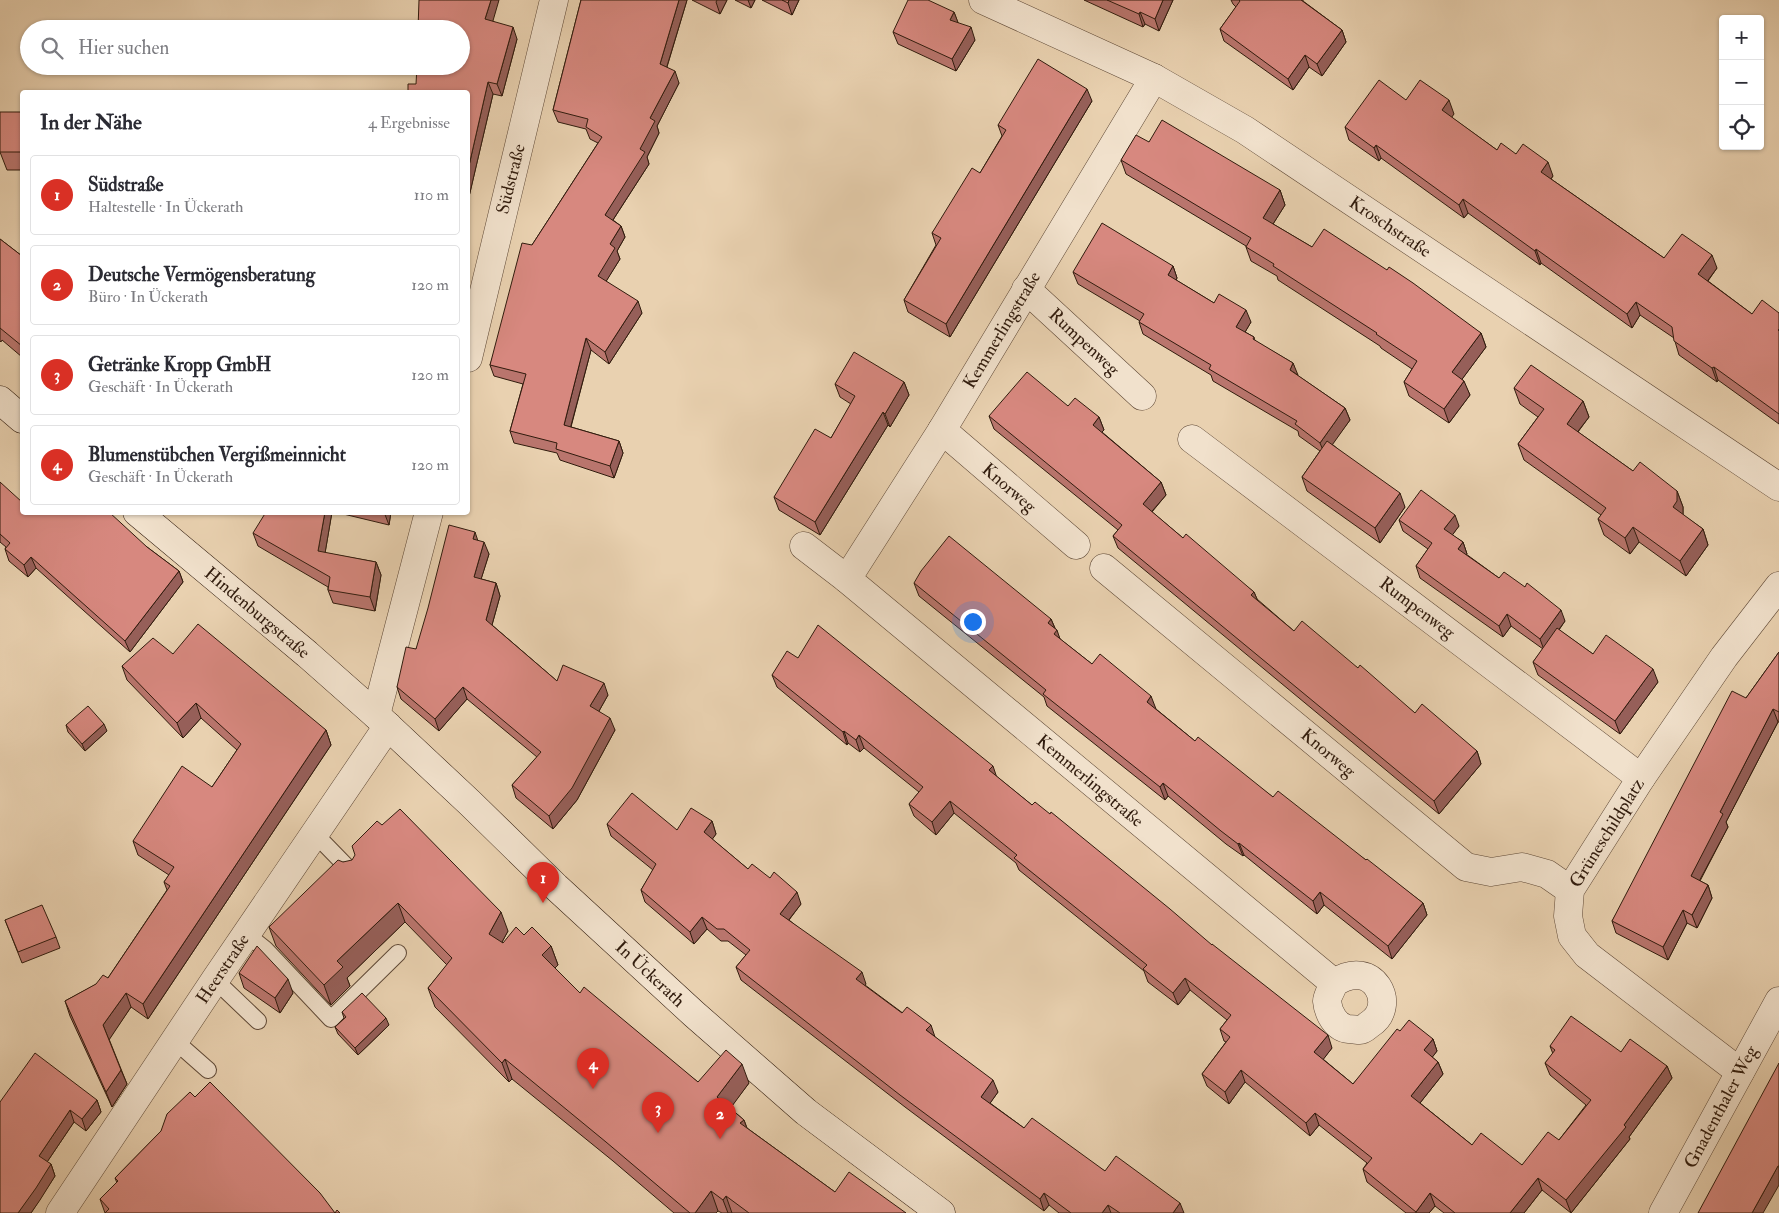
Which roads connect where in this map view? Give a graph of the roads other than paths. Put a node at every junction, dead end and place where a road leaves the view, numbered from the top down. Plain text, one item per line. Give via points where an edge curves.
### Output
1 (554, 0) edge
2 (982, 0) edge
3 (1154, 78) junction
4 (1026, 289) junction
5 (470, 350) edge
6 (1142, 396) dead end
7 (0, 400) edge
8 (20, 417) edge
9 (942, 430) junction
10 (1192, 438) dead end
11 (1779, 487) edge
12 (141, 515) edge
13 (428, 515) edge
14 (1076, 545) dead end
15 (804, 546) dead end
16 (1104, 568) dead end
17 (847, 579) junction
18 (1779, 586) edge
19 (382, 721) junction
20 (1641, 778) junction
21 (314, 834) junction
22 (352, 872) edge
23 (1570, 890) junction
24 (246, 934) junction
25 (398, 953) dead end
26 (215, 980) junction
27 (1334, 983) dead end
28 (1779, 1001) edge
29 (258, 1021) dead end
30 (174, 1040) junction
31 (208, 1070) dead end
32 (1740, 1072) junction
33 (60, 1213) edge
34 (941, 1213) edge
35 (1663, 1213) edge

1 - 5 street, Südstraße
2 - 3 street, Kroschstraße
3 - 4 street, Kemmerlingstraße
3 - 11 street, Kroschstraße via 1245,130
4 - 6 street, Rumpenweg
4 - 9 street, Kemmerlingstraße
7 - 8 street
9 - 14 street, Knorweg
9 - 17 street, Kemmerlingstraße
10 - 20 street, Rumpenweg
12 - 19 street, Hindenburgstraße
13 - 19 street
15 - 17 street, Kemmerlingstraße
16 - 23 street, Knorweg via 1466,867 1491,872 1522,867 1546,874
17 - 27 street, Kemmerlingstraße
18 - 20 street, Grüneschildplatz via 1724,657
19 - 21 street, Heerstraße
19 - 34 street, In Ückerath via 556,888 708,1027 806,1112
20 - 23 street, Grüneschildplatz
21 - 22 lane
21 - 24 street, Heerstraße
23 - 32 street, Grüneschildplatz via 1568,916 1572,936 1587,955
24 - 25 lane via 265,949 331,1019
24 - 26 street, Heerstraße
26 - 29 lane
26 - 30 street, Heerstraße
28 - 32 street, Gnadenthaler Weg
30 - 31 lane
30 - 33 street, Heerstraße
32 - 35 street, Gnadenthaler Weg

